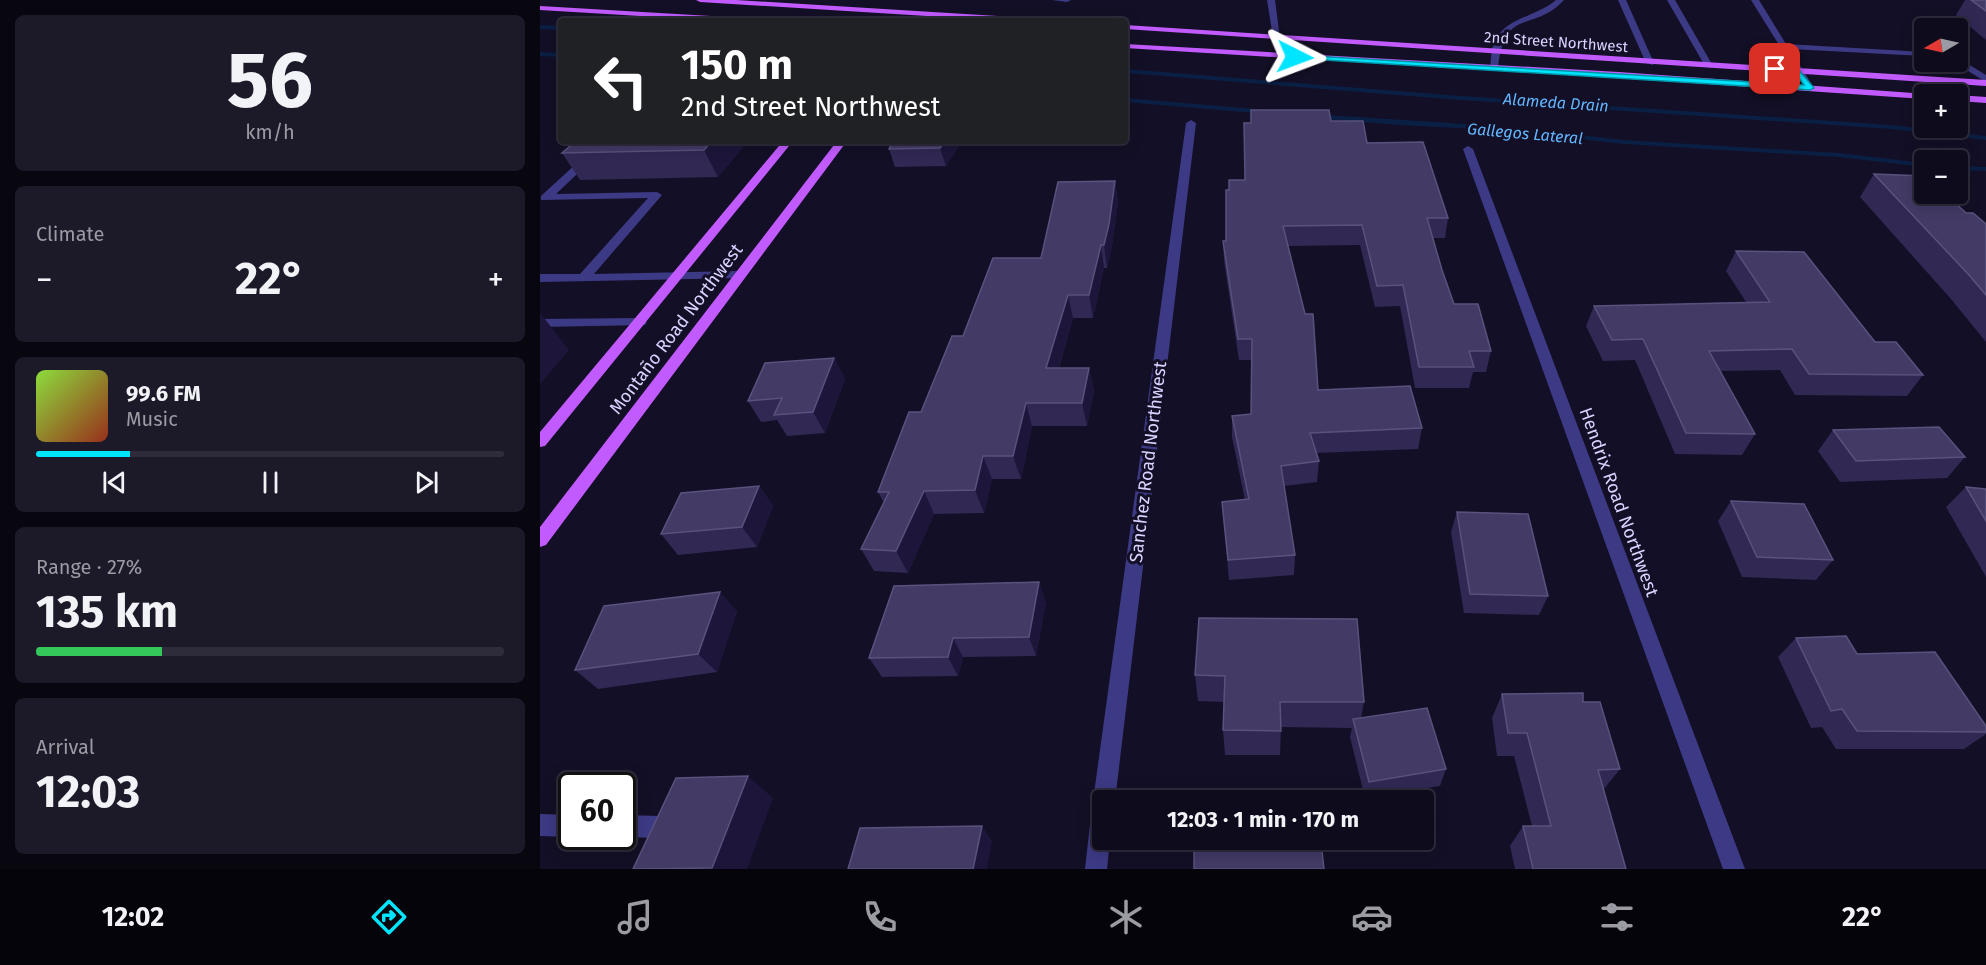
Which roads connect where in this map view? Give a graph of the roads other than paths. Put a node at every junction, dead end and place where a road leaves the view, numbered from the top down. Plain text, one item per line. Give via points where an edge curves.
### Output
1 (700, 0) edge
2 (895, 0) edge
3 (1056, 0) edge
4 (1067, 0) edge
5 (1271, 0) edge
6 (1560, 0) edge
7 (1622, 0) edge
8 (1671, 0) edge
9 (1755, 0) edge
10 (540, 8) edge
11 (887, 11) junction
12 (934, 14) edge
13 (711, 18) edge
14 (882, 18) edge
15 (997, 18) edge
16 (1128, 27) edge
17 (1277, 37) junction
18 (1128, 46) edge
19 (1782, 46) junction
20 (1494, 52) junction
21 (1914, 53) edge
22 (1650, 63) junction
23 (1708, 66) junction
24 (1494, 67) junction
25 (1968, 68) edge
26 (1797, 70) junction
27 (1986, 81) edge
28 (1810, 88) junction
29 (1914, 95) edge
30 (1968, 99) edge
31 (1986, 100) edge
32 (1191, 123) dead end
33 (604, 144) edge
34 (786, 144) edge
35 (840, 144) edge
36 (1468, 149) dead end
37 (544, 200) edge
38 (740, 275) junction
39 (679, 276) junction
40 (584, 277) junction
41 (540, 278) edge
42 (540, 322) edge
43 (640, 322) junction
44 (540, 442) edge
45 (540, 540) edge
46 (1105, 790) edge
47 (540, 825) edge
48 (558, 826) edge
49 (636, 826) edge
50 (661, 827) edge
51 (1097, 850) edge
52 (1095, 869) edge
53 (1734, 869) edge

1 - 11 main road
2 - 11 main road
3 - 4 street
5 - 17 street
6 - 20 street via 1542,12 1514,22
7 - 22 street
8 - 23 street
9 - 19 street
10 - 13 main road
11 - 12 main road
11 - 14 main road
12 - 15 main road
16 - 17 main road, 2nd Street Northwest
17 - 20 main road, 2nd Street Northwest
18 - 24 main road, 2nd Street Northwest
19 - 21 street
19 - 26 street
20 - 22 main road, 2nd Street Northwest
20 - 24 street
22 - 23 main road, 2nd Street Northwest
23 - 26 main road, 2nd Street Northwest
24 - 28 main road, 2nd Street Northwest
25 - 27 street
26 - 27 main road, 2nd Street Northwest
26 - 28 street
28 - 29 main road, 2nd Street Northwest
30 - 31 main road
32 - 46 street, Sanchez Road Northwest
33 - 37 street
34 - 39 main road, Montaño Road Northwest
35 - 38 main road, Montaño Road Northwest
36 - 53 street, Hendrix Road Northwest
37 - 40 street via 657,195
38 - 39 street
38 - 45 main road, Montaño Road Northwest
39 - 40 street
39 - 43 main road, Montaño Road Northwest
40 - 41 street
42 - 43 street
43 - 44 main road, Montaño Road Northwest
47 - 48 street
49 - 50 street
51 - 52 street

